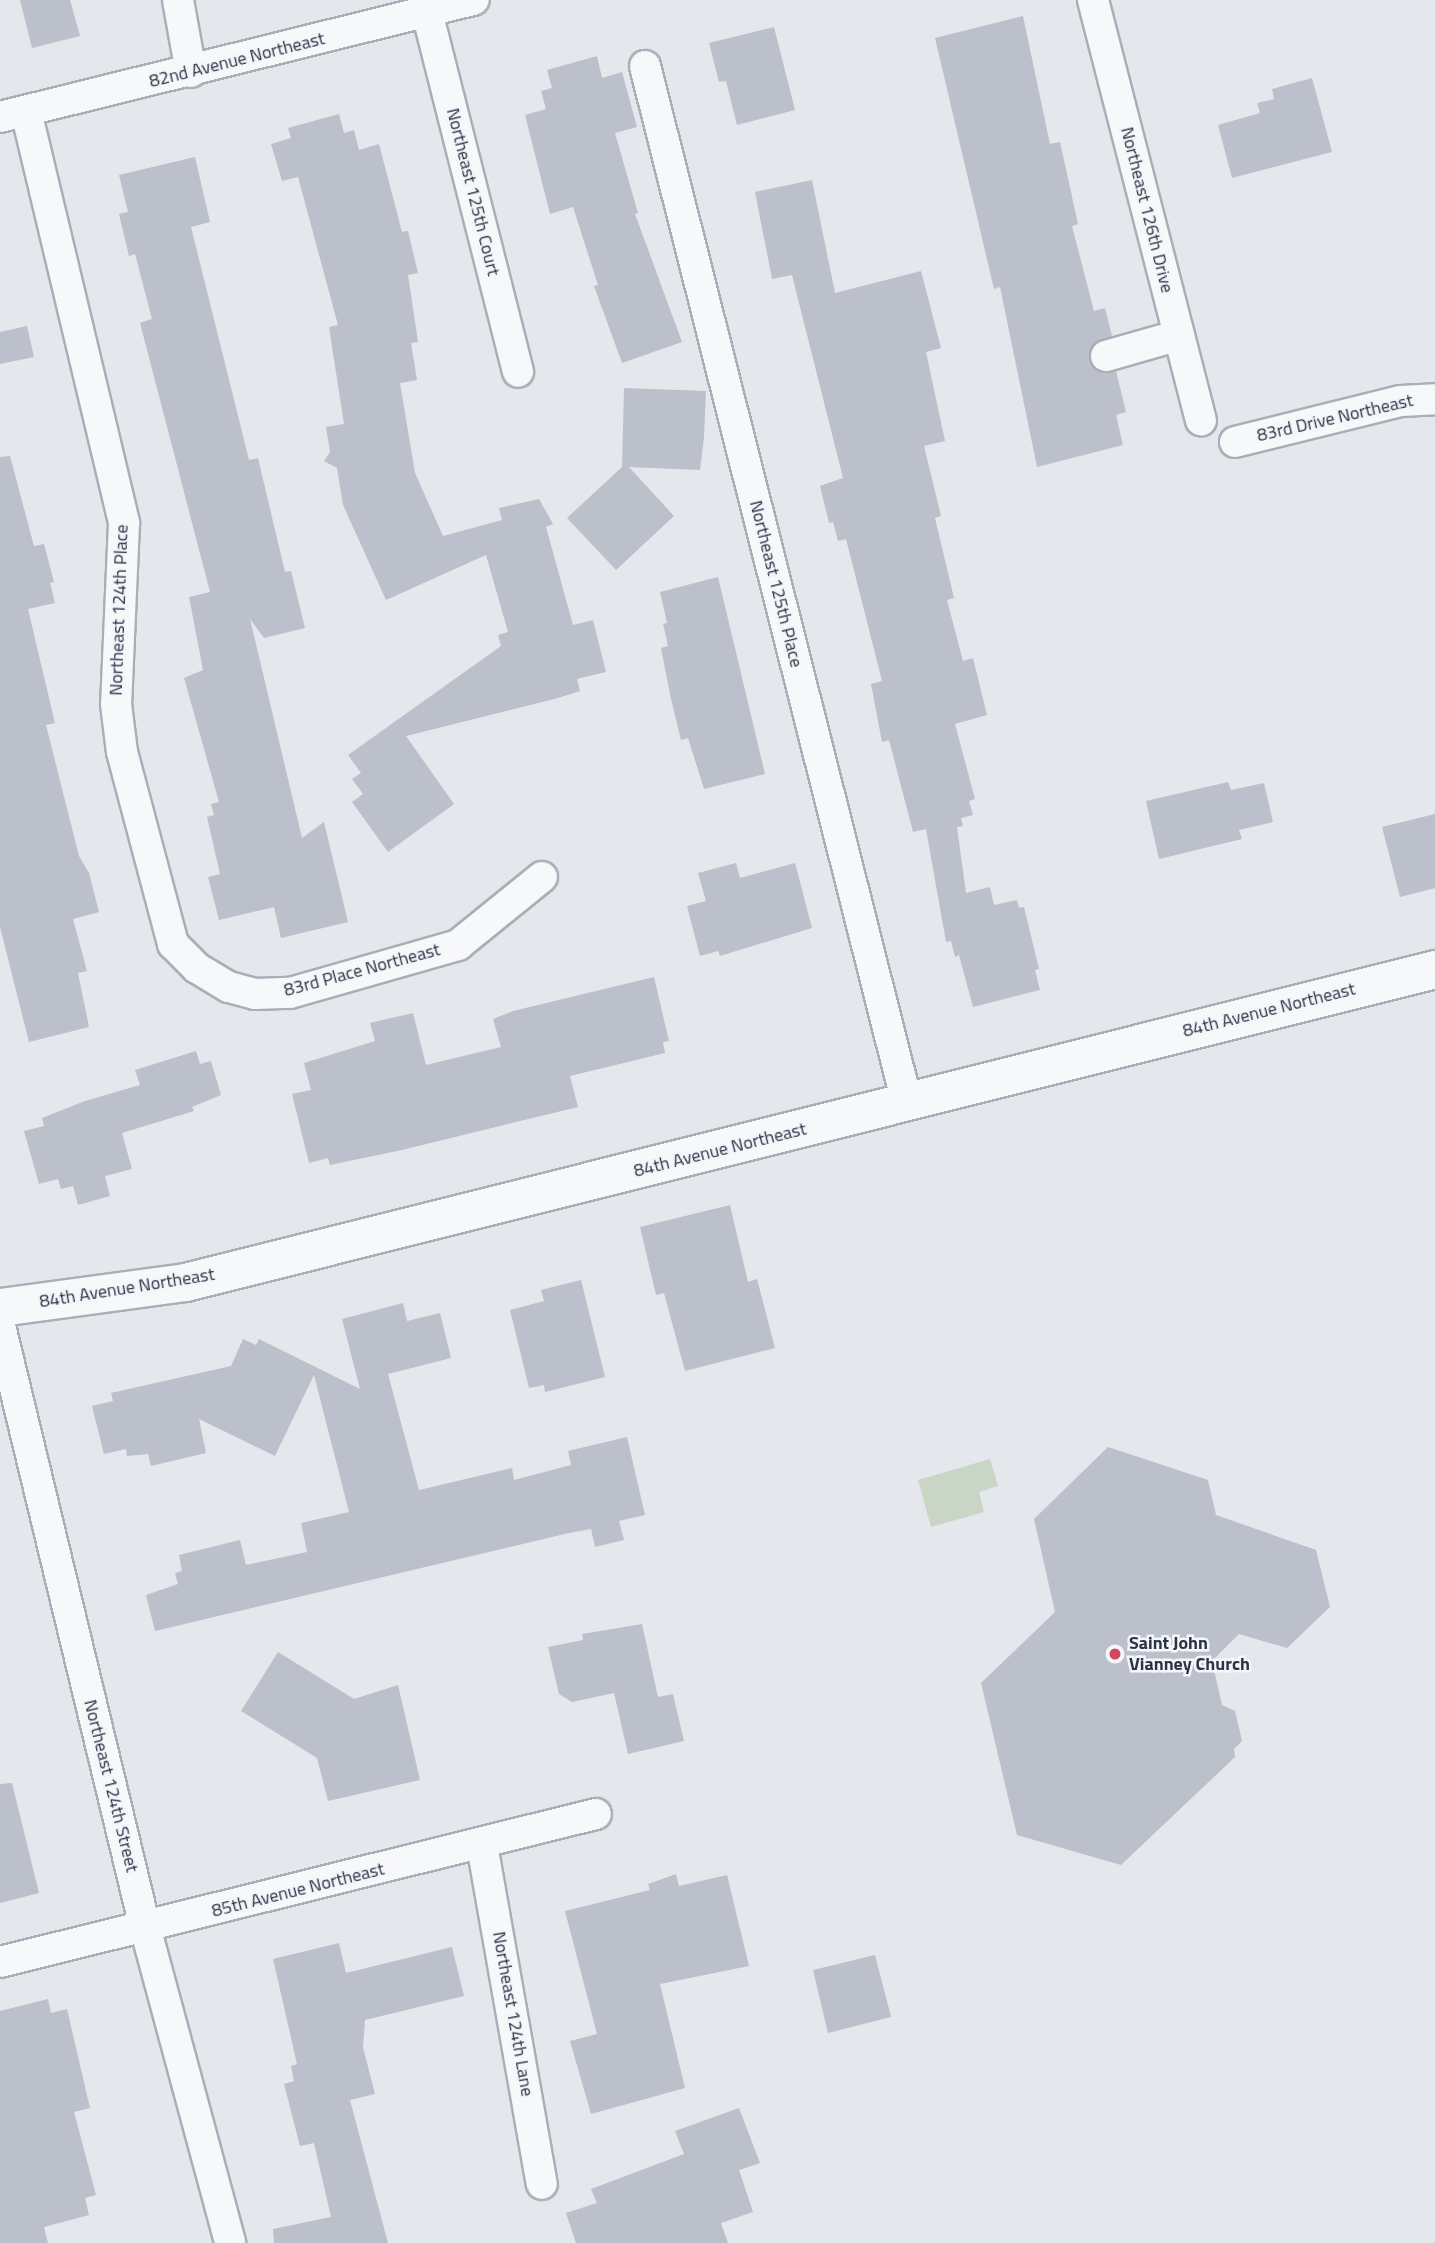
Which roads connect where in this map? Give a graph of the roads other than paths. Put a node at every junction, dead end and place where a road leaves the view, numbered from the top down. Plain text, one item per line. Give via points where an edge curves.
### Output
1 (178, 0) edge
2 (474, 0) edge
3 (1093, 0) edge
4 (427, 12) junction
5 (645, 66) dead end
6 (191, 72) junction
7 (13, 114) edge
8 (1179, 335) junction
9 (1105, 356) dead end
10 (518, 372) dead end
11 (1435, 399) edge
12 (1200, 421) dead end
13 (1234, 442) dead end
14 (542, 877) dead end
15 (173, 944) joint
16 (1435, 969) edge
17 (906, 1103) junction
18 (0, 1307) edge
19 (0, 1326) edge
20 (596, 1814) dead end
21 (482, 1845) junction
22 (145, 1927) junction
23 (0, 1962) edge
24 (542, 2184) dead end
25 (230, 2243) edge

1 - 6 street
2 - 4 street, 82nd Avenue Northeast
3 - 8 street, Northeast 126th Drive
4 - 6 street, 82nd Avenue Northeast
4 - 10 street, Northeast 125th Court
5 - 17 street, Northeast 125th Place
6 - 7 street, 82nd Avenue Northeast
7 - 15 street, Northeast 124th Place via 124,523 119,728
8 - 9 street
8 - 12 street, Northeast 126th Drive
11 - 13 street, 83rd Drive Northeast via 1401,401
14 - 15 street, 83rd Place Northeast via 458,945 290,993 255,994 229,987 198,968
16 - 17 street, 84th Avenue Northeast
17 - 18 street, 84th Avenue Northeast via 185,1282
19 - 22 street, Northeast 124th Street
20 - 21 street, 85th Avenue Northeast
21 - 22 street, 85th Avenue Northeast
21 - 24 street, Northeast 124th Lane
22 - 23 street, 85th Avenue Northeast
22 - 25 street, Northeast 124th Street

